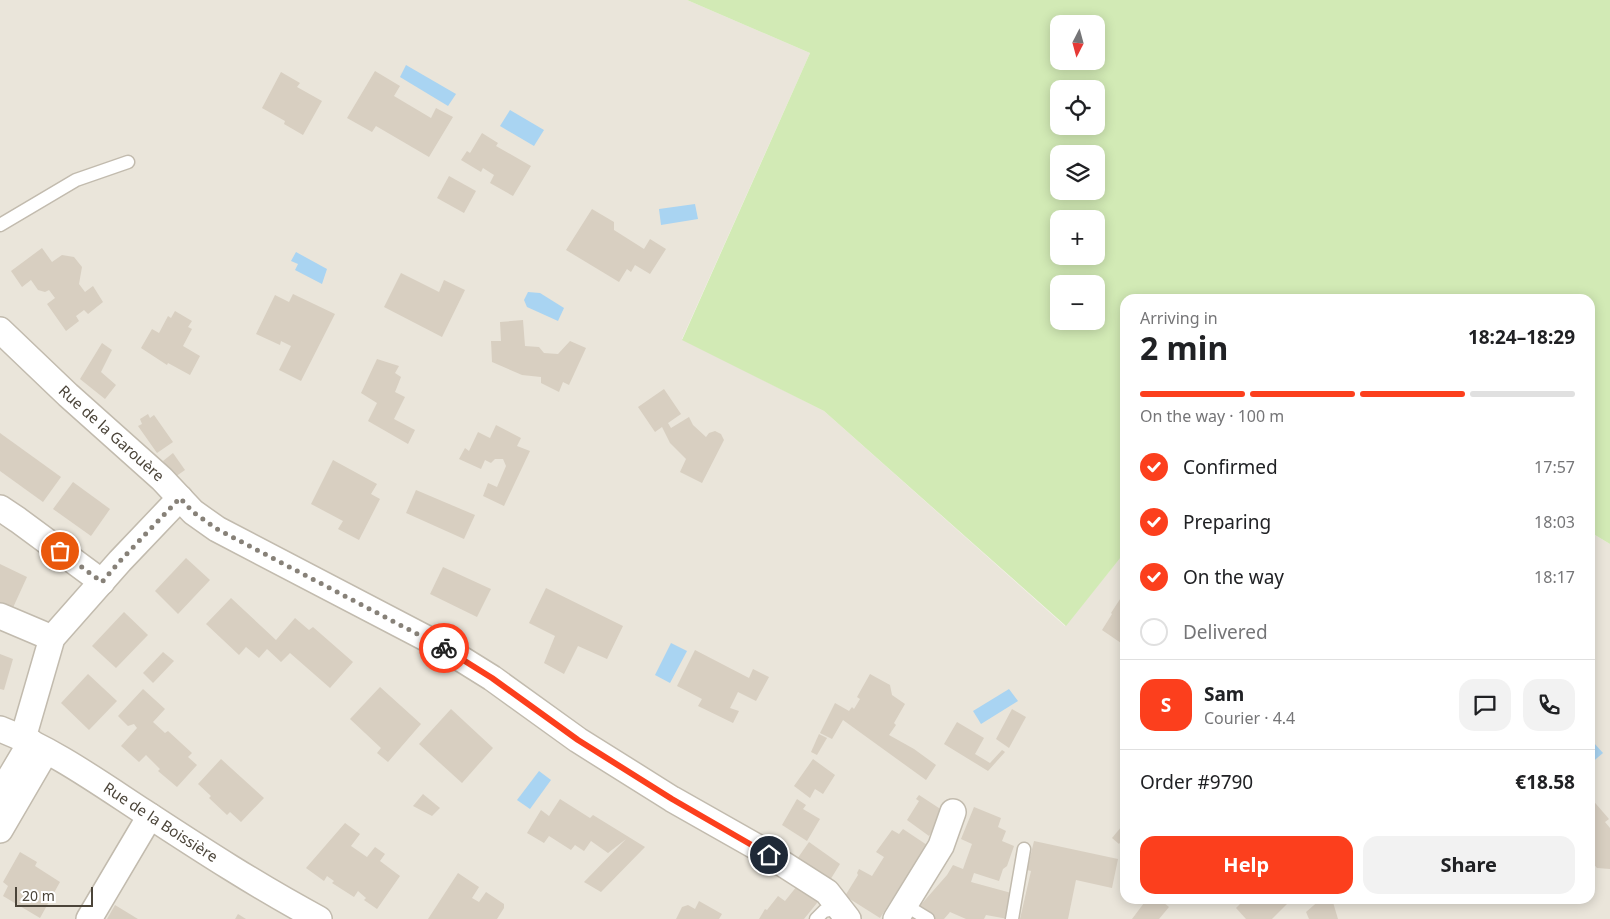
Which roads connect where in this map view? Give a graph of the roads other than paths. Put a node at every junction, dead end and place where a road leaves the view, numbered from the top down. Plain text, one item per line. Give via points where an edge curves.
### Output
1 (128, 162) dead end
2 (0, 225) edge
3 (0, 330) edge
4 (180, 498) junction
5 (0, 508) edge
6 (102, 582) junction
7 (0, 616) edge
8 (52, 638) junction
9 (0, 730) edge
10 (33, 744) junction
11 (0, 794) edge
12 (953, 812) dead end
13 (150, 816) junction
14 (0, 830) edge
15 (1024, 849) dead end
16 (900, 912) edge
17 (844, 914) edge
18 (89, 919) edge
19 (319, 919) edge
20 (816, 919) edge
21 (928, 919) edge
22 (1012, 919) edge

1 - 2 lane via 76,180
3 - 4 street, Rue de la Garouère
4 - 6 street
4 - 17 street, Rue de la Garouère via 217,529 439,644 578,740 827,892
5 - 6 street
6 - 8 street
7 - 8 street
8 - 10 street
9 - 10 street, Rue de la Boissière
10 - 11 street
10 - 13 street, Rue de la Boissière via 68,762
10 - 14 street
12 - 16 street via 941,846
13 - 18 street
13 - 19 street, Rue de la Boissière via 276,896
15 - 22 lane
16 - 21 lane
17 - 20 lane via 824,912

